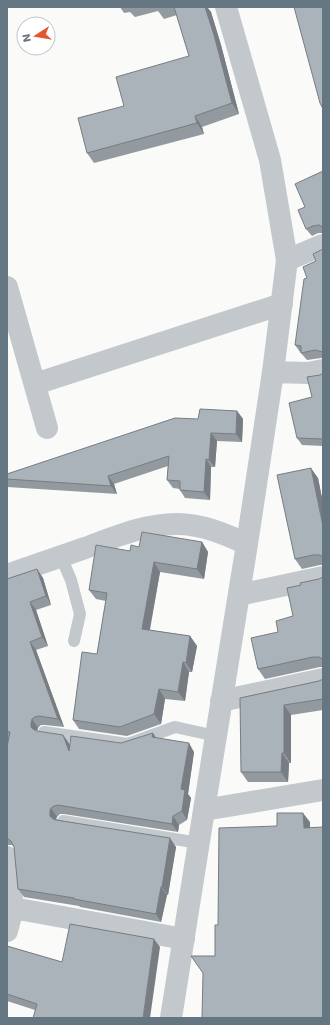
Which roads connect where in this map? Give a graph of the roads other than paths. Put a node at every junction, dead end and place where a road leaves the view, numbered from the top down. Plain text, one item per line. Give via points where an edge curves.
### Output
1 (226, 7) edge
2 (323, 245) edge
3 (287, 260) junction
4 (7, 287) edge
5 (282, 304) junction
6 (323, 370) edge
7 (273, 372) junction
8 (35, 384) junction
9 (47, 428) dead end
10 (247, 544) junction
11 (60, 557) junction
12 (7, 575) edge
13 (323, 577) edge
14 (239, 595) junction
15 (74, 641) dead end
16 (323, 679) edge
17 (221, 701) junction
18 (44, 732) edge
19 (216, 736) junction
20 (323, 790) edge
21 (204, 810) junction
22 (63, 821) edge
23 (199, 843) junction
24 (7, 857) edge
25 (13, 908) junction
26 (7, 931) edge
27 (184, 938) junction
28 (171, 1018) edge

1 - 3 street via 270,160
2 - 3 street
3 - 5 street
4 - 8 street
5 - 7 street
5 - 8 street
6 - 7 street via 308,373
7 - 10 street
8 - 9 street
10 - 11 street via 202,527 178,524 153,526 129,532
10 - 14 street
11 - 12 street
11 - 15 lane via 71,580 80,614
13 - 14 street
14 - 17 street
16 - 17 street
17 - 19 street
18 - 19 lane via 128,744 175,727
19 - 21 street
20 - 21 street
21 - 23 street
22 - 23 lane
23 - 27 street
24 - 25 street
25 - 26 street
25 - 27 street
27 - 28 street

